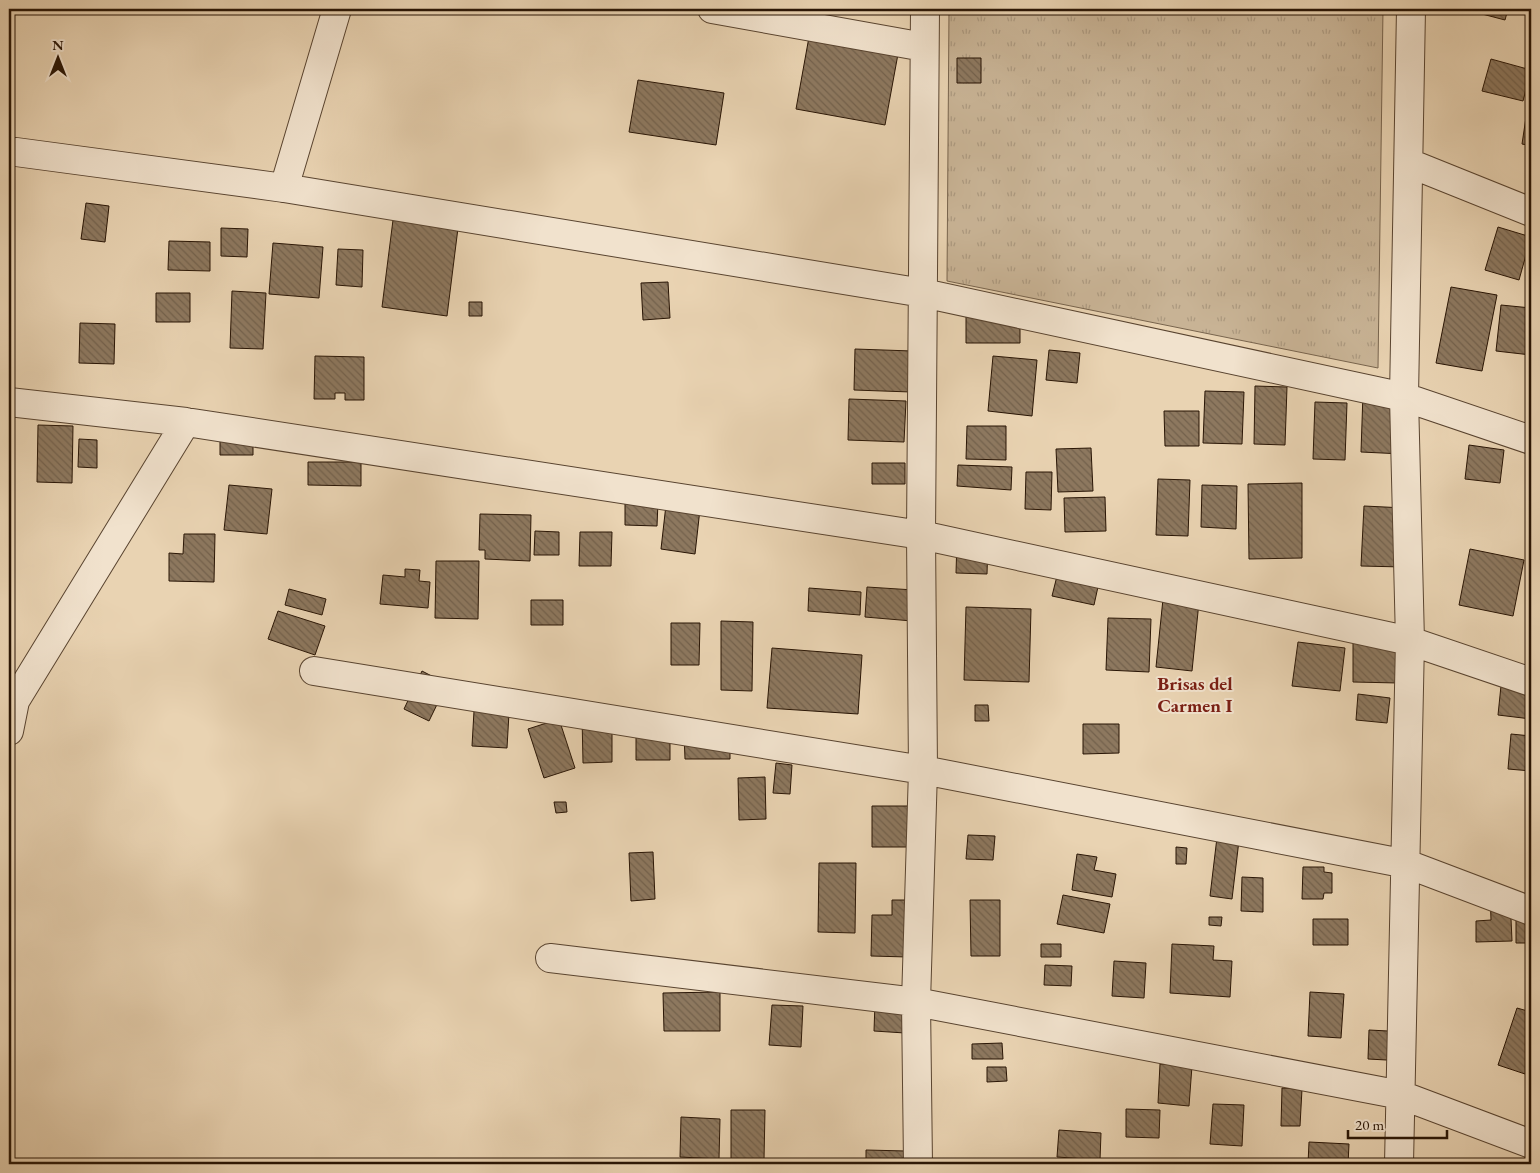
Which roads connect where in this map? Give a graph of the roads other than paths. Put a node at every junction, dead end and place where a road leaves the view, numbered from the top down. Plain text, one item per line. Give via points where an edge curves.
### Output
1 (337, 9) edge
2 (712, 9) edge
3 (925, 9) edge
4 (1411, 9) edge
5 (924, 47) junction
6 (16, 152) dead end
7 (1409, 163) junction
8 (284, 188) junction
9 (1531, 212) edge
10 (924, 293) junction
11 (1404, 397) junction
12 (9, 402) edge
13 (186, 422) junction
14 (1531, 440) edge
15 (921, 535) junction
16 (1410, 641) junction
17 (314, 672) dead end
18 (1531, 682) edge
19 (12, 701) edge
20 (9, 731) edge
21 (923, 770) junction
22 (1406, 864) junction
23 (1531, 911) edge
24 (550, 958) dead end
25 (916, 1002) junction
26 (1401, 1095) junction
27 (1531, 1144) edge
28 (918, 1164) edge
29 (1400, 1164) edge

1 - 8 street
2 - 5 street
3 - 5 street
4 - 7 street
5 - 10 street
6 - 8 street
7 - 9 street
7 - 11 street
8 - 10 street
10 - 11 street
10 - 15 street
11 - 14 street
11 - 16 street
12 - 13 street
13 - 15 street
13 - 19 street
15 - 16 street
15 - 21 street
16 - 18 street
16 - 22 street
17 - 21 street
19 - 20 street
21 - 22 street
21 - 25 street
22 - 23 street
22 - 26 street
24 - 25 street
25 - 26 street
25 - 28 street
26 - 27 street
26 - 29 street

